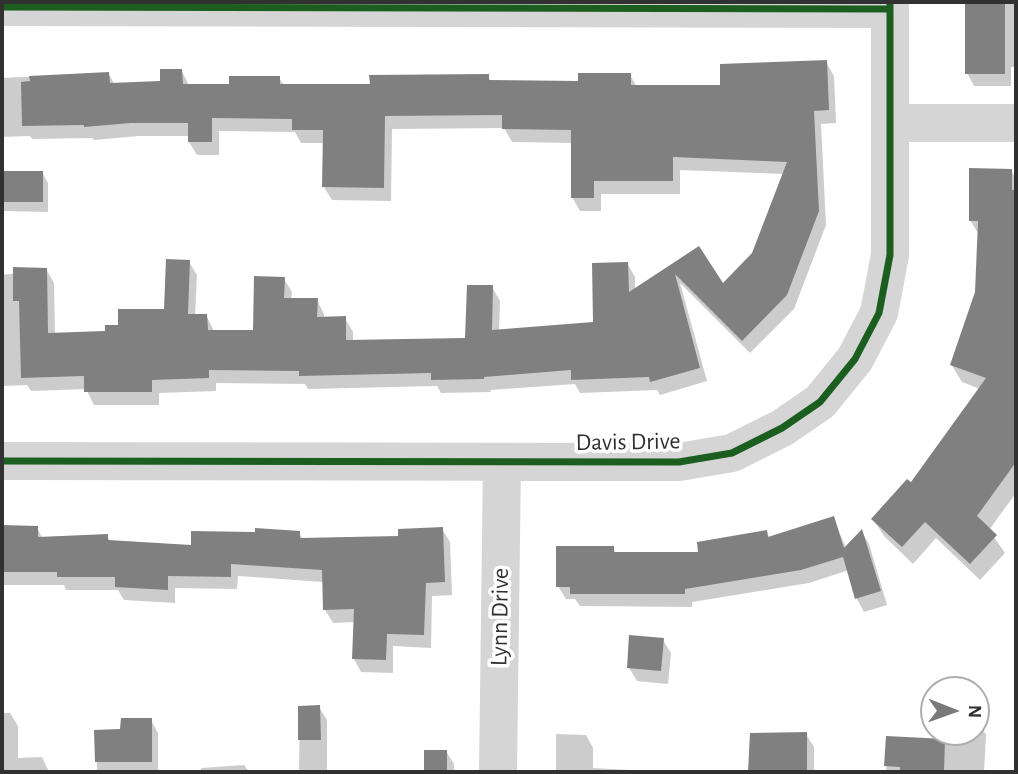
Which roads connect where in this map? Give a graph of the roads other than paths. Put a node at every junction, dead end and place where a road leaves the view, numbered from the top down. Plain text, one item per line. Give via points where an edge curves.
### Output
1 (890, 5) edge
2 (2, 7) edge
3 (891, 123) junction
4 (1016, 123) edge
5 (2, 461) edge
6 (502, 462) junction
7 (498, 772) edge

1 - 2 street
1 - 3 street, Davis Drive
3 - 4 street
3 - 6 street, Davis Drive via 890,255 879,313 855,359 820,402 732,453 679,462
5 - 6 street, Davis Drive
6 - 7 street, Lynn Drive

